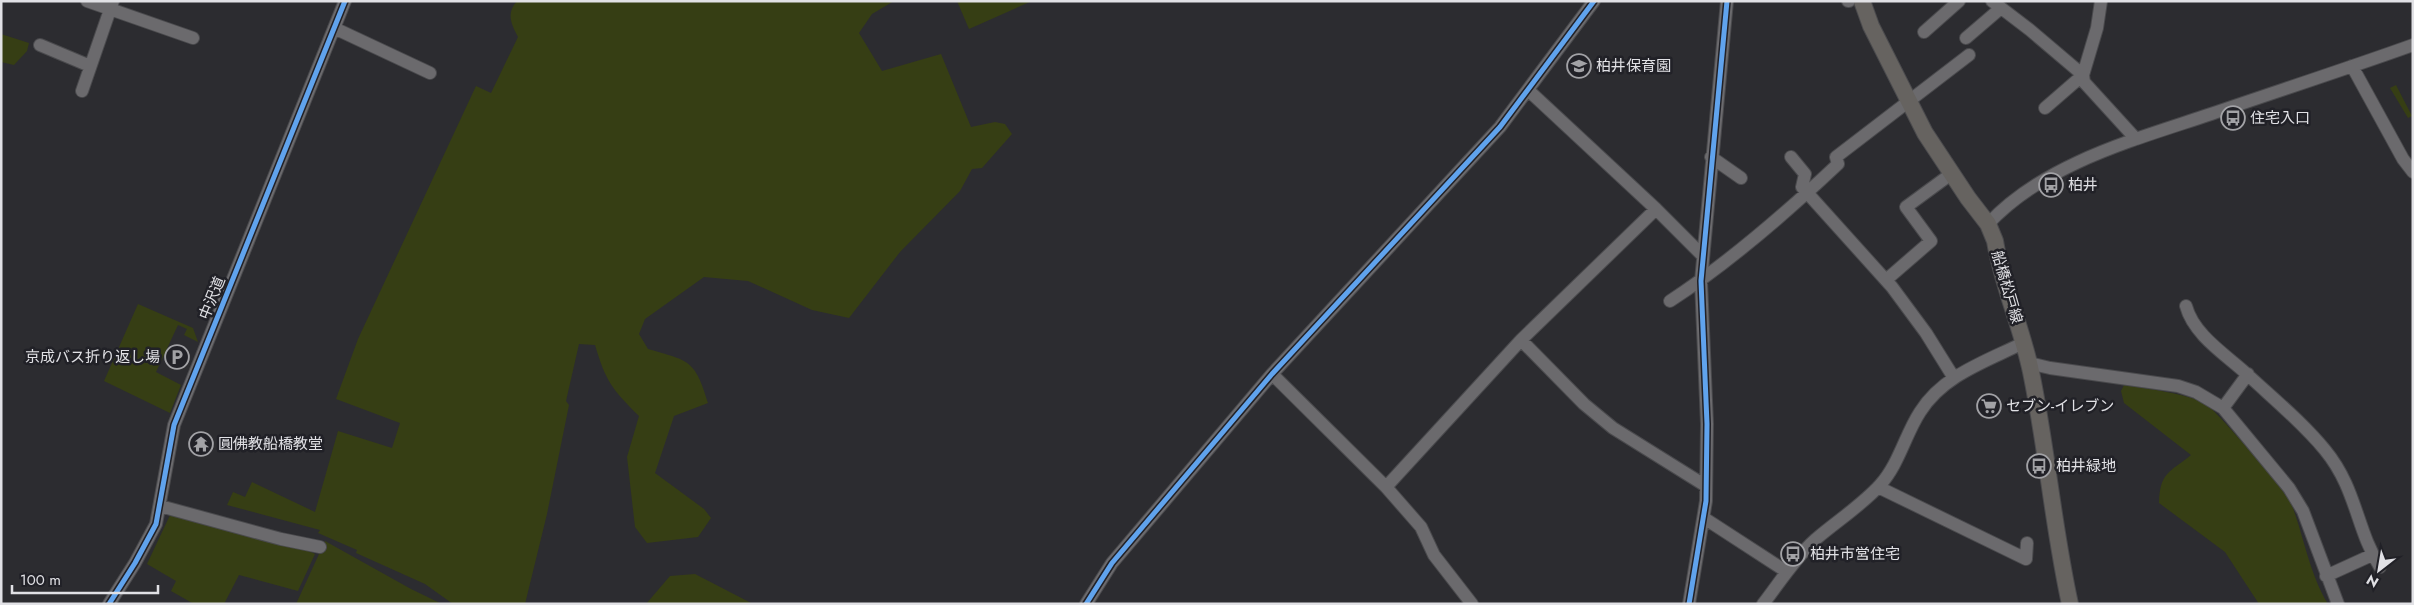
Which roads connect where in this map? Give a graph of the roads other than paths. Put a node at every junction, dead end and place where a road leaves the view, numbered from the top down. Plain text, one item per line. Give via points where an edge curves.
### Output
1 (87, 1) edge
2 (345, 1) edge
3 (1594, 1) edge
4 (1727, 1) edge
5 (1862, 1) edge
6 (1959, 1) edge
7 (2100, 1) edge
8 (112, 5) edge
9 (1996, 5) edge
10 (334, 28) junction
11 (1924, 32) dead end
12 (193, 38) dead end
13 (1966, 38) dead end
14 (40, 45) dead end
15 (2413, 45) edge
16 (1970, 54) dead end
17 (90, 66) junction
18 (2352, 66) junction
19 (430, 73) dead end
20 (2083, 75) junction
21 (1528, 90) junction
22 (82, 91) dead end
23 (1909, 103) junction
24 (2046, 108) dead end
25 (2136, 139) junction
26 (1711, 157) junction
27 (1791, 157) dead end
28 (2413, 172) edge
29 (1951, 174) junction
30 (1741, 178) dead end
31 (1807, 193) junction
32 (1656, 209) junction
33 (1988, 224) junction
34 (1703, 256) junction
35 (1886, 280) junction
36 (1701, 281) junction
37 (1670, 301) dead end
38 (2186, 306) dead end
39 (1521, 340) junction
40 (2023, 343) junction
41 (2029, 363) junction
42 (1272, 374) junction
43 (2248, 374) junction
44 (1954, 378) junction
45 (2223, 408) junction
46 (1706, 486) junction
47 (1386, 487) junction
48 (1878, 487) junction
49 (160, 506) junction
50 (1704, 518) junction
51 (2026, 544) dead end
52 (320, 548) dead end
53 (2372, 555) junction
54 (2380, 567) dead end
55 (1787, 572) junction
56 (2326, 576) junction
57 (109, 604) edge
58 (1086, 604) edge
59 (1472, 604) edge
60 (1689, 604) edge
61 (1763, 604) edge
62 (2070, 604) edge
63 (2338, 604) edge

1 - 8 street
2 - 10 street, 中沢道
3 - 21 street
4 - 26 street
5 - 23 main road, 船橋松戸線
6 - 11 street
7 - 20 street via 2097,28
8 - 12 street
8 - 17 street
9 - 13 street
9 - 20 street
10 - 19 street
10 - 49 street, 中沢道 via 174,425
14 - 17 street
15 - 18 street
16 - 23 street
17 - 22 street
18 - 25 street
18 - 28 street
20 - 24 street
20 - 25 street via 2084,82
21 - 32 street
21 - 42 street via 1500,127
23 - 29 main road, 船橋松戸線
23 - 31 street via 1836,156 1838,164
25 - 33 street via 2040,182
26 - 30 street
26 - 34 street
27 - 31 street via 1805,174 1802,187
29 - 33 main road, 船橋松戸線
29 - 35 street via 1906,207 1931,241
31 - 35 street
31 - 36 street
32 - 34 street
32 - 39 street
33 - 40 main road, 船橋松戸線
34 - 36 street
35 - 44 street via 1926,333
36 - 37 street
36 - 46 street via 1707,424
38 - 43 street via 2205,337
39 - 46 street via 1584,404 1613,428
39 - 47 street
40 - 41 main road, 船橋松戸線
40 - 44 street
41 - 45 street via 2178,386 2196,392
41 - 62 main road, 船橋松戸線
42 - 47 street
42 - 58 street via 1112,563
43 - 45 street
43 - 53 street via 2319,444 2344,476
44 - 48 street via 1939,388 1919,413 1889,475
45 - 56 street via 2289,488 2303,512
46 - 50 street
47 - 59 street via 1421,527 1434,556
48 - 51 street via 2026,560
48 - 55 street via 1815,540
49 - 52 street
49 - 57 street, 中沢道 via 148,542
50 - 55 street
50 - 60 street
53 - 54 street
53 - 56 street
55 - 61 street
56 - 63 street

